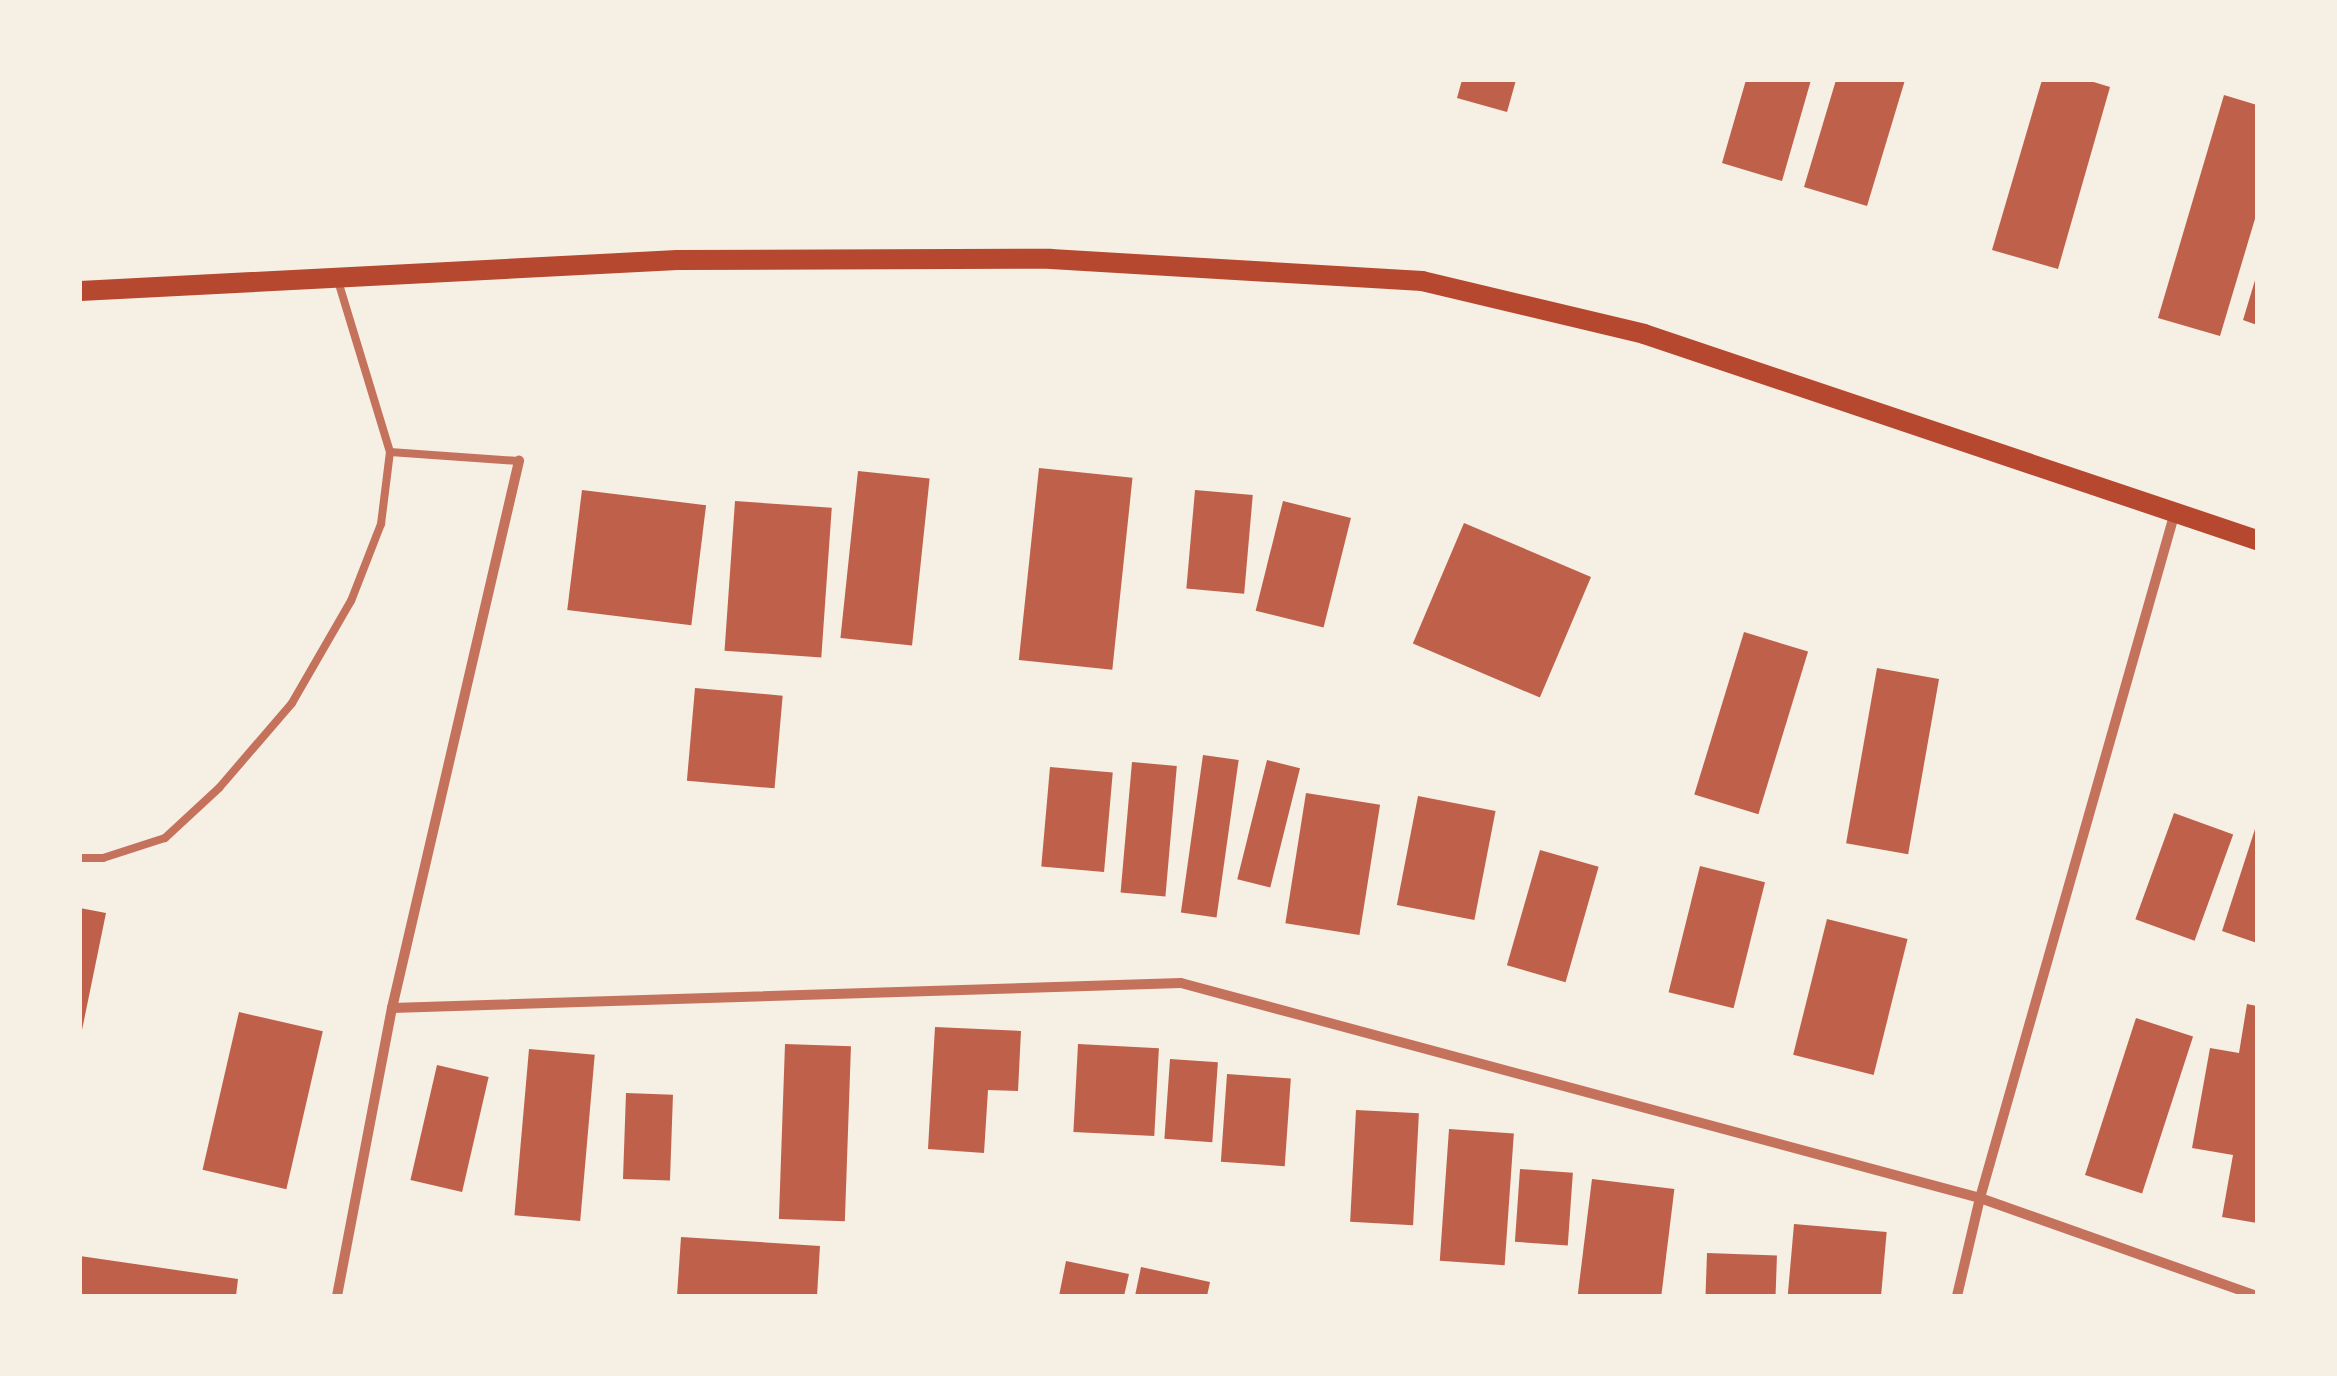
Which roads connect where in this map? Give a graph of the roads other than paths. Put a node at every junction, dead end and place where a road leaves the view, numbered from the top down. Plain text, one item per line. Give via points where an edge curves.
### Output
1 (336, 278) junction
2 (80, 292) edge
3 (390, 452) junction
4 (518, 461) joint
5 (2176, 511) junction
6 (2257, 540) edge
7 (80, 858) edge
8 (392, 1008) junction
9 (1980, 1198) junction
10 (337, 1296) edge
11 (1957, 1296) edge
12 (2257, 1296) edge

1 - 2 main road
1 - 3 lane
1 - 5 main road via 677,260 1051,259 1422,281 1644,334
3 - 4 lane
3 - 7 lane via 375,540 351,601 292,703 219,788 165,838 103,858
4 - 8 street
5 - 6 main road
5 - 9 street
8 - 9 street via 1181,983
8 - 10 street
9 - 11 street
9 - 12 street

